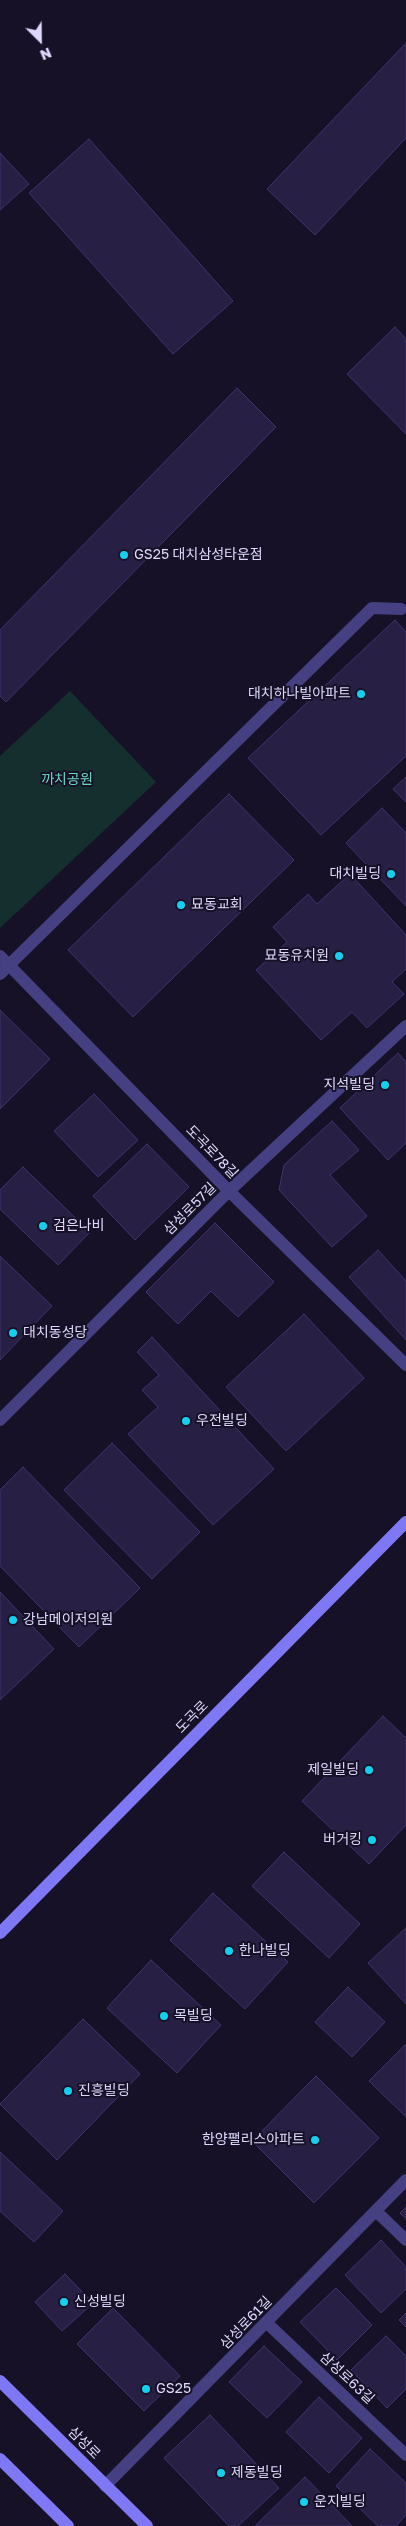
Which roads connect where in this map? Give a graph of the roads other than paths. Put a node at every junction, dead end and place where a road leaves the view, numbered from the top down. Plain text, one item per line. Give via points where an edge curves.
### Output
1 (401, 609) dead end
2 (3, 965) edge
3 (406, 1026) edge
4 (229, 1191) junction
5 (406, 1365) edge
6 (0, 1420) edge
7 (406, 1522) edge
8 (0, 1932) edge
9 (406, 2180) edge
10 (376, 2211) junction
11 (406, 2240) edge
12 (267, 2323) junction
13 (0, 2381) edge
14 (406, 2455) edge
15 (0, 2460) edge
16 (106, 2486) junction
17 (68, 2526) edge
18 (147, 2526) edge

1 - 2 street via 372,608
2 - 4 street, 도곡로78길
3 - 4 street, 삼성로57길
4 - 5 street, 도곡로78길
4 - 6 street, 삼성로57길
7 - 8 main road, 도곡로
9 - 10 street, 삼성로61길
10 - 11 street
10 - 12 street, 삼성로61길
12 - 14 street, 삼성로63길
12 - 16 street, 삼성로61길
13 - 16 main road, 삼성로
15 - 17 main road
16 - 18 main road, 삼성로

